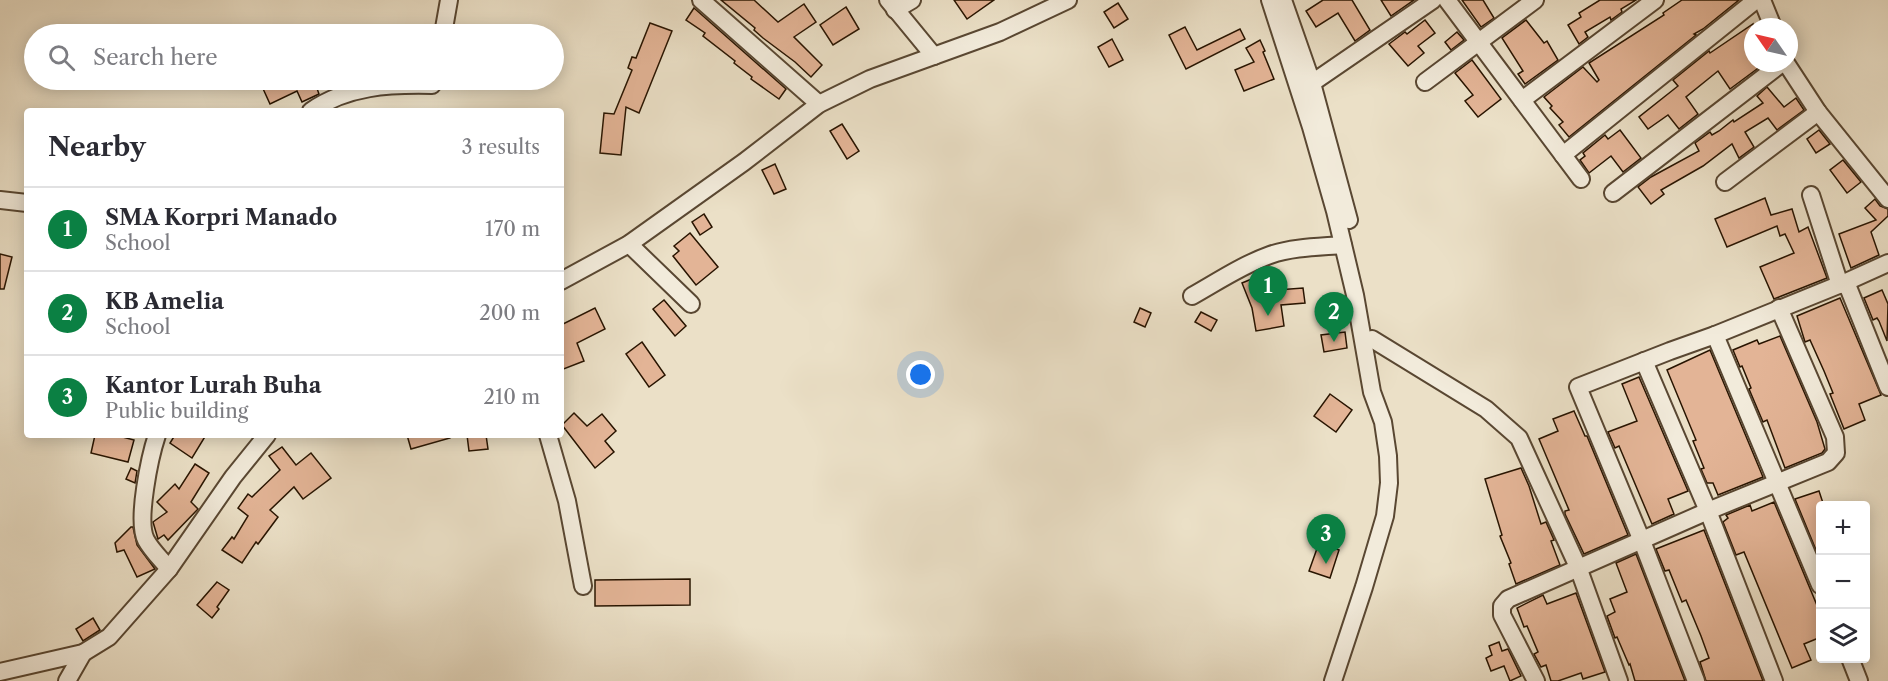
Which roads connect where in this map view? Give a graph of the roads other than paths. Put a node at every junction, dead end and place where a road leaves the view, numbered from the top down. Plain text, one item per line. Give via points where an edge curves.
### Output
1 (449, 0) edge
2 (701, 0) edge
3 (912, 0) edge
4 (1068, 0) edge
5 (1281, 0) edge
6 (1433, 0) edge
7 (1447, 0) edge
8 (1535, 0) edge
9 (1655, 0) edge
10 (1756, 0) edge
11 (1762, 0) edge
12 (891, 5) edge
13 (1769, 18) edge
14 (445, 24) edge
15 (1478, 42) junction
16 (934, 56) junction
17 (1772, 72) edge
18 (1790, 72) edge
19 (1425, 82) dead end
20 (1312, 83) junction
21 (359, 90) edge
22 (1522, 100) junction
23 (819, 104) junction
24 (315, 108) edge
25 (1818, 112) junction
26 (1563, 155) junction
27 (1581, 178) dead end
28 (1725, 182) dead end
29 (1613, 192) dead end
30 (1811, 195) dead end
31 (1888, 199) edge
32 (0, 200) edge
33 (24, 203) edge
34 (629, 244) junction
35 (1343, 245) junction
36 (1888, 263) edge
37 (564, 279) edge
38 (1843, 283) junction
39 (1192, 296) dead end
40 (692, 304) dead end
41 (1779, 309) junction
42 (1715, 336) junction
43 (1372, 339) junction
44 (1644, 361) junction
45 (1888, 387) edge
46 (1383, 422) junction
47 (156, 438) edge
48 (265, 438) edge
49 (549, 438) edge
50 (1778, 482) junction
51 (1708, 511) junction
52 (1642, 541) junction
53 (1578, 567) junction
54 (169, 570) junction
55 (1816, 573) edge
56 (583, 585) dead end
57 (82, 652) junction
58 (1852, 663) edge
59 (0, 672) edge
60 (67, 681) edge
61 (1333, 681) edge
62 (1536, 681) edge
63 (1619, 681) edge
64 (1696, 681) edge
65 (1774, 681) edge
66 (1859, 681) edge

1 - 14 street
2 - 23 street
3 - 12 street
4 - 16 street via 1000,32
5 - 20 street
5 - 35 street
6 - 20 street
7 - 15 street
8 - 15 street
9 - 22 street
10 - 26 street
11 - 13 street
12 - 16 street
15 - 19 street
15 - 22 street
16 - 23 street via 870,79
17 - 29 street
18 - 25 street
20 - 43 street via 1348,216
21 - 24 street via 331,98
22 - 26 street
23 - 34 street
25 - 28 street
25 - 31 street
26 - 27 street
30 - 38 street
32 - 33 street
34 - 37 street
34 - 40 street
35 - 39 street via 1270,255
35 - 46 street via 1372,392
36 - 38 street
38 - 41 street
38 - 45 street
41 - 42 street
41 - 50 street via 1837,445 1832,459
42 - 44 street
42 - 50 street
43 - 46 street via 1384,400
43 - 53 street via 1486,409 1519,438
44 - 51 street
44 - 52 street via 1578,387
46 - 61 street via 1389,483 1385,516
47 - 54 street via 143,522 146,539
48 - 54 street
49 - 56 street via 567,501
50 - 51 street
50 - 55 street
51 - 52 street
51 - 65 street
52 - 53 street
52 - 64 street
53 - 62 street via 1508,599 1502,606 1502,615
53 - 63 street
54 - 57 street via 109,637
57 - 59 street
57 - 60 street
58 - 66 street

